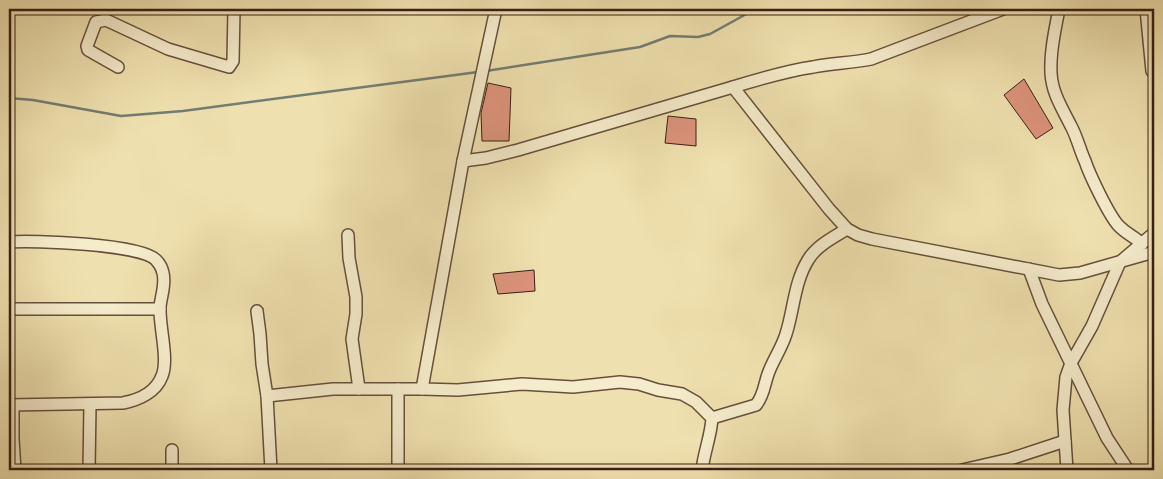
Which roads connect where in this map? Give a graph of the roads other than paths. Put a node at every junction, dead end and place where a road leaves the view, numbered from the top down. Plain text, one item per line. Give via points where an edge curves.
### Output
1 (234, 9) edge
2 (496, 9) edge
3 (1003, 9) edge
4 (1059, 9) edge
5 (1146, 9) edge
6 (118, 67) dead end
7 (1152, 71) dead end
8 (733, 87) junction
9 (463, 161) junction
10 (847, 229) junction
11 (1154, 233) edge
12 (348, 235) dead end
13 (9, 242) edge
14 (1142, 244) junction
15 (1154, 252) edge
16 (1120, 262) junction
17 (1029, 269) junction
18 (9, 309) edge
19 (160, 309) junction
20 (257, 311) dead end
21 (1071, 363) junction
22 (398, 389) junction
23 (422, 389) junction
24 (359, 390) junction
25 (267, 396) junction
26 (90, 404) junction
27 (11, 405) edge
28 (712, 418) junction
29 (1066, 441) junction
30 (172, 450) dead end
31 (15, 470) edge
32 (89, 470) edge
33 (172, 470) edge
34 (271, 470) edge
35 (398, 470) edge
36 (702, 470) edge
37 (962, 470) edge
38 (1067, 470) edge
39 (1128, 470) edge

1 - 6 street via 233,61 229,67 168,49 100,20 96,22 88,50
2 - 9 street
3 - 8 street via 871,59 813,66
4 - 14 street via 1051,74 1059,105 1118,226
5 - 7 street
8 - 9 street via 518,150
8 - 10 street
9 - 23 street
10 - 17 street via 872,240
10 - 28 street via 819,247 808,259 795,291 786,334 769,370 760,400 756,405
11 - 14 street
12 - 24 street via 356,297 352,339
13 - 19 street via 92,245 149,255 155,258 164,274
14 - 16 street
15 - 16 street
16 - 17 street via 1080,273 1058,275
16 - 21 street via 1092,326
17 - 21 street
18 - 19 street
19 - 26 street via 164,366 156,386 133,402
20 - 25 street
21 - 29 street via 1064,401
21 - 39 street via 1107,438
22 - 23 street
22 - 24 street
22 - 35 street
23 - 28 street via 458,390 522,384 572,387 620,382 682,394
24 - 25 street
25 - 34 street
26 - 27 street
26 - 32 street
27 - 31 street
28 - 36 street
29 - 37 street
29 - 38 street
30 - 33 street

